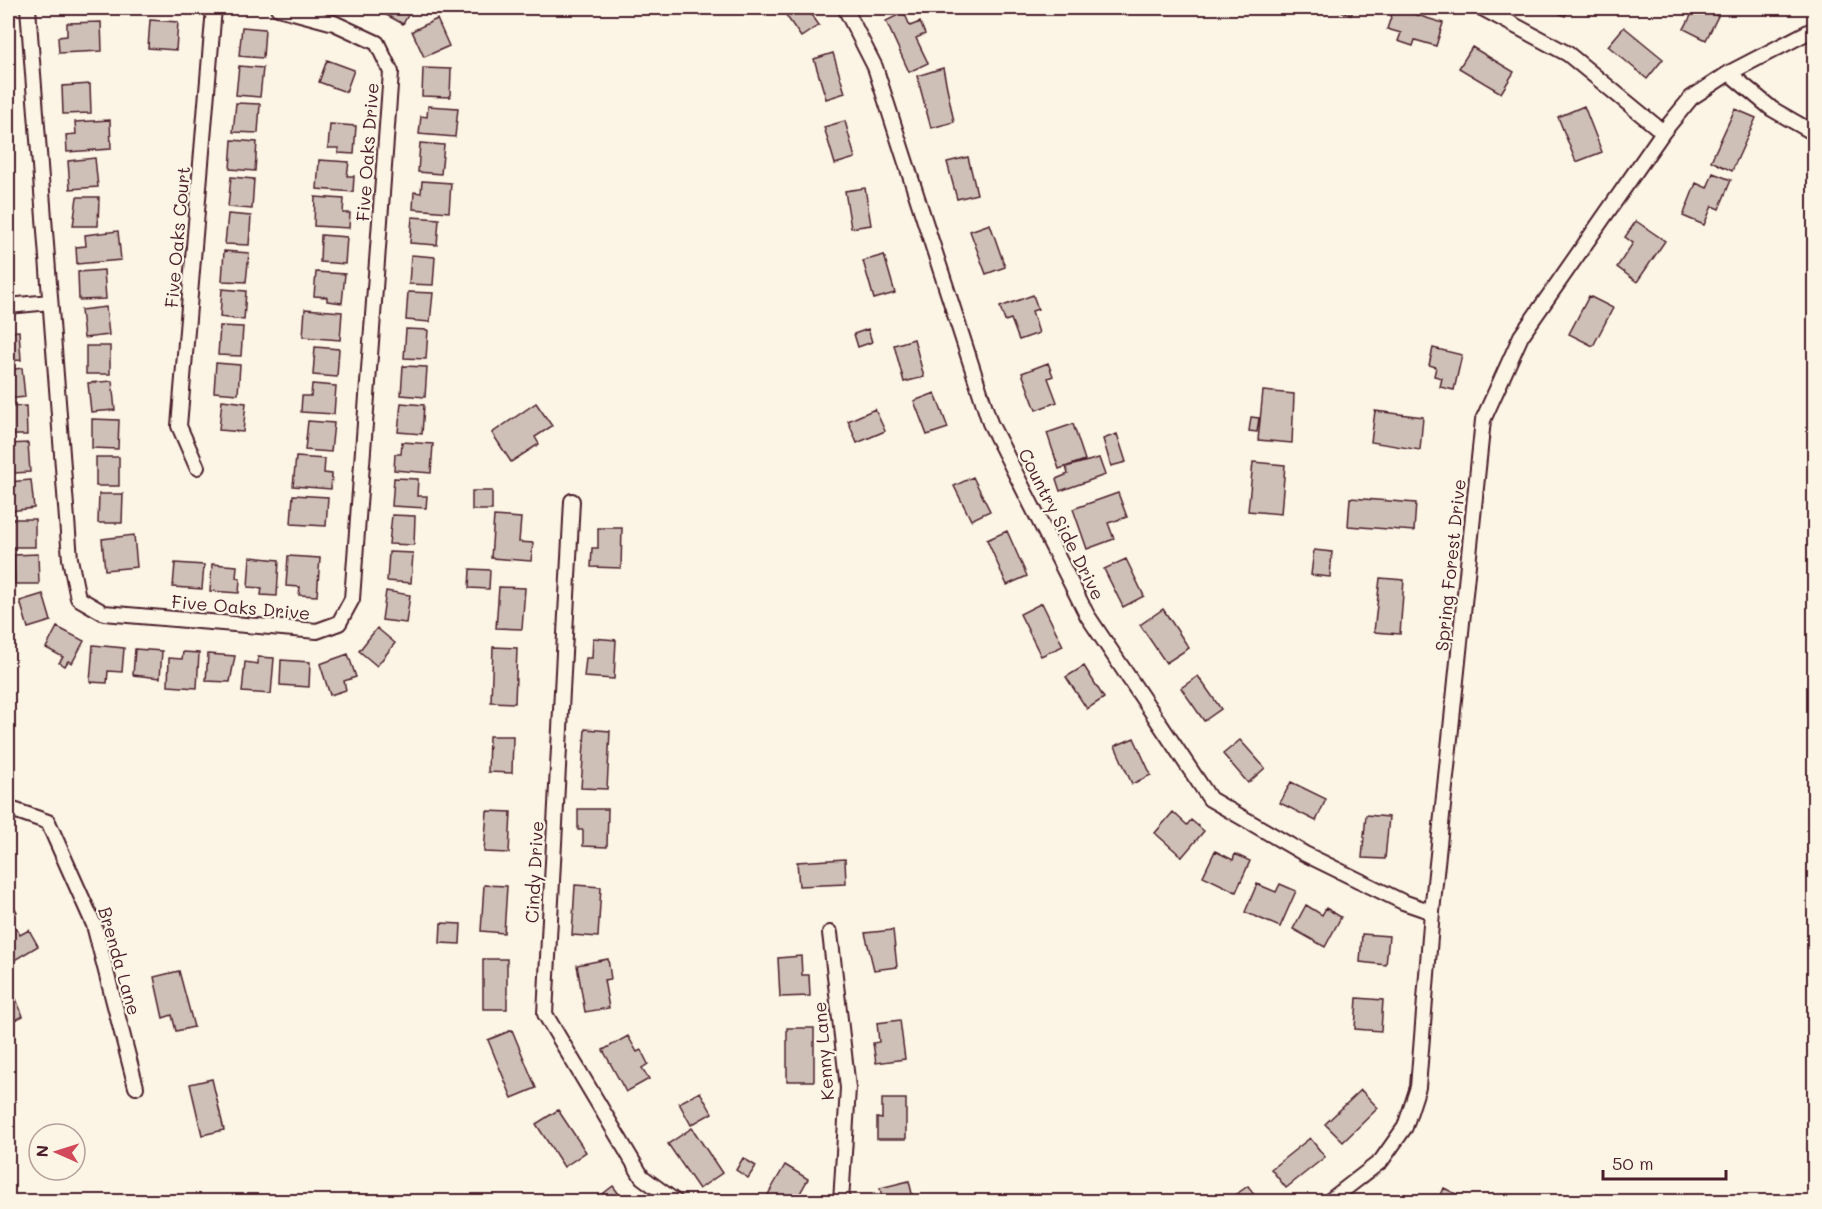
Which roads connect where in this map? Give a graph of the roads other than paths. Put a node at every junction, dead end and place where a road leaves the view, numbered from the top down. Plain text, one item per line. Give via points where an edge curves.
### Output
1 (28, 8) edge
2 (214, 8) edge
3 (278, 8) edge
4 (845, 8) edge
5 (1482, 8) edge
6 (1815, 29) edge
7 (1729, 73) junction
8 (1663, 132) junction
9 (1815, 133) edge
10 (50, 302) junction
11 (8, 306) edge
12 (197, 466) dead end
13 (572, 501) dead end
14 (8, 808) edge
15 (1432, 912) junction
16 (830, 933) dead end
17 (136, 1087) dead end
18 (676, 1202) edge
19 (841, 1202) edge
20 (1328, 1202) edge

1 - 10 street, Five Oaks Drive
2 - 12 street, Five Oaks Court via 178,426
3 - 10 street, Five Oaks Drive via 334,23 377,44 391,72 352,598 339,623 317,631 104,613 78,598 70,558
4 - 15 street, Country Side Drive via 875,67 990,423 1087,615 1210,799 1305,854
5 - 8 street via 1568,54
6 - 7 street, Spring Forest Drive
7 - 8 street, Spring Forest Drive via 1691,98
7 - 9 street via 1772,109
8 - 15 street, Spring Forest Drive via 1521,336 1483,420
10 - 11 street
13 - 18 street, Cindy Drive via 545,1014 642,1177
14 - 17 street, Brenda Lane via 48,822 94,925
15 - 20 street, Spring Forest Drive via 1413,1107 1405,1127 1381,1161
16 - 19 street, Kenny Lane via 848,1088

